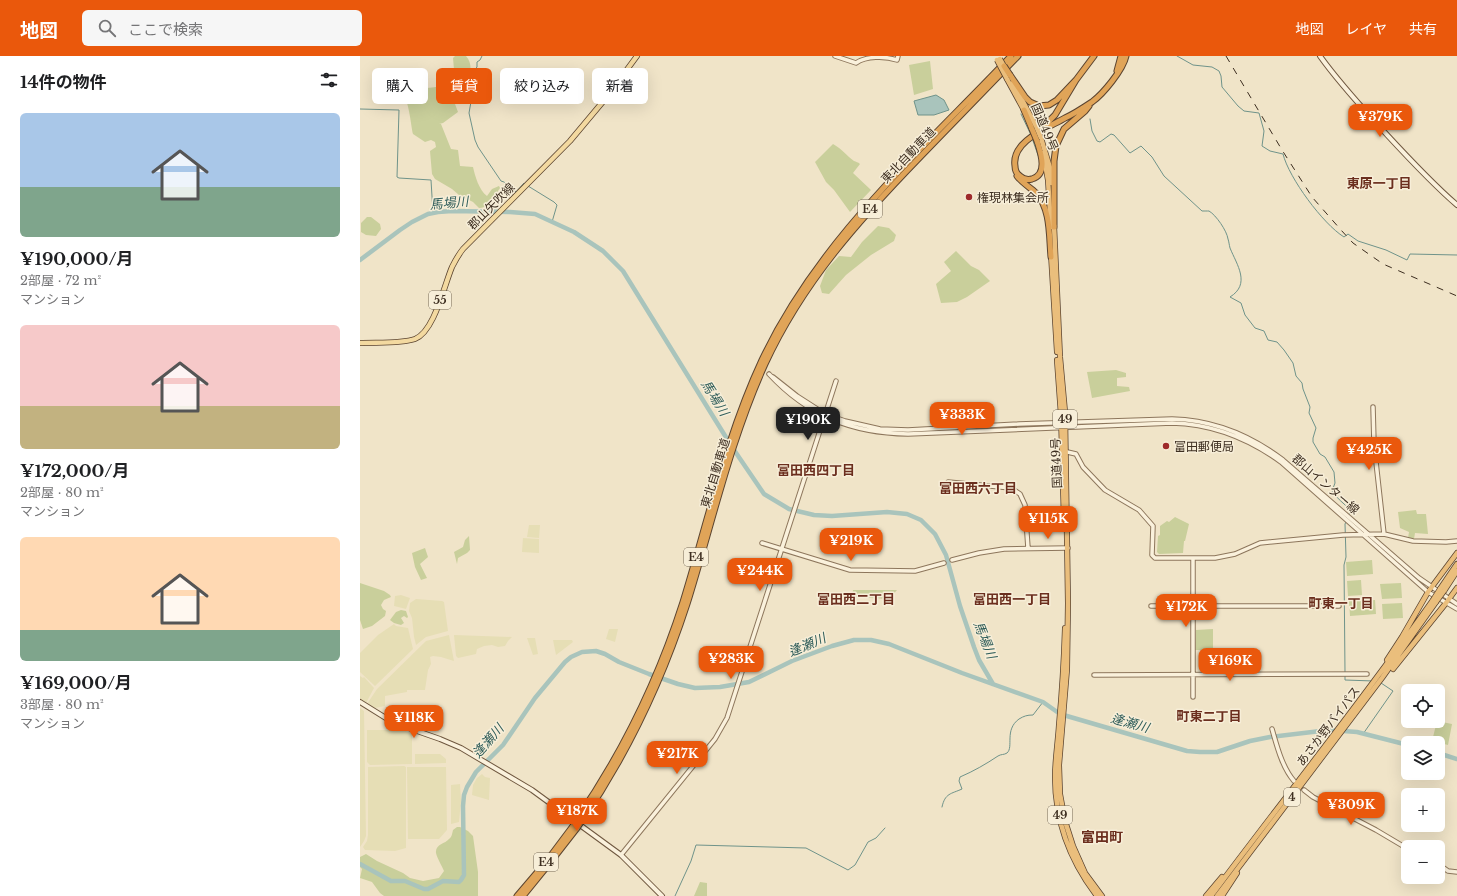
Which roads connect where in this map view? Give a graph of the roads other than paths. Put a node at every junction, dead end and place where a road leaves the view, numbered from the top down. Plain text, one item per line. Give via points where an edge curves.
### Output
1 (637, 56) edge
2 (835, 56) edge
3 (898, 56) edge
4 (1006, 56) edge
5 (1012, 56) edge
6 (1018, 56) edge
7 (1023, 56) edge
8 (1094, 56) edge
9 (1121, 56) edge
10 (1126, 56) edge
11 (1320, 56) edge
12 (998, 58) edge
13 (1004, 66) joint
14 (1000, 74) junction
15 (1115, 76) junction
16 (1009, 77) junction
17 (1076, 80) junction
18 (972, 97) junction
19 (1092, 102) junction
20 (1024, 110) joint
21 (1034, 128) junction
22 (1039, 139) junction
23 (1457, 205) edge
24 (1054, 227) junction
25 (1052, 257) junction
26 (360, 343) edge
27 (763, 363) junction
28 (836, 381) dead end
29 (1373, 407) dead end
30 (825, 415) junction
31 (1063, 426) junction
32 (1064, 451) junction
33 (948, 482) dead end
34 (1364, 534) junction
35 (1369, 534) junction
36 (1384, 534) junction
37 (1457, 541) edge
38 (762, 543) dead end
39 (1028, 548) junction
40 (1066, 548) junction
41 (782, 549) junction
42 (1457, 553) edge
43 (1193, 559) junction
44 (952, 560) dead end
45 (944, 563) dead end
46 (1457, 564) edge
47 (1457, 571) edge
48 (1457, 588) edge
49 (1429, 590) junction
50 (1442, 590) junction
51 (1435, 601) junction
52 (1448, 601) junction
53 (1457, 604) edge
54 (1151, 606) dead end
55 (1194, 606) junction
56 (1339, 606) dead end
57 (1457, 609) edge
58 (1193, 674) junction
59 (1367, 674) dead end
60 (1094, 675) dead end
61 (1382, 678) junction
62 (1377, 679) junction
63 (1193, 697) dead end
64 (360, 702) edge
65 (1345, 723) junction
66 (1061, 726) junction
67 (1272, 729) dead end
68 (1335, 738) junction
69 (1294, 781) dead end
70 (1304, 790) dead end
71 (575, 827) junction
72 (1255, 837) junction
73 (1401, 845) edge
74 (621, 855) junction
75 (1247, 856) junction
76 (1445, 869) edge
77 (1457, 872) edge
78 (517, 896) edge
79 (522, 896) edge
80 (662, 896) edge
81 (1097, 896) edge
82 (1102, 896) edge
83 (1206, 896) edge
84 (1212, 896) edge
85 (1217, 896) edge
86 (1222, 896) edge

1 - 26 main road, 郡山矢吹線 / 55 via 584,125 461,252 452,266 431,324 424,334 410,340
2 - 3 street via 856,63 871,57 898,60
4 - 18 highway
5 - 18 highway, 東北自動車道 / E4
6 - 14 highway, 東北自動車道 / E4
7 - 14 highway
8 - 17 highway
9 - 15 highway
10 - 15 highway via 1123,66
11 - 23 main road via 1405,154
12 - 13 highway, 国道49号, bridge
12 - 16 highway, 国道49号, bridge
13 - 16 highway, bridge
14 - 27 highway, 東北自動車道 / E4 via 868,211 834,252 802,297
15 - 19 highway via 1100,96
16 - 17 highway via 1030,102 1044,106 1053,103
16 - 20 highway, 国道49号
16 - 21 highway, 国道49号
17 - 25 highway via 1055,115 1021,142 1012,156 1016,175 1035,192 1044,205
18 - 27 highway, 東北自動車道 / E4 via 881,191 830,249 791,306
19 - 22 highway via 1032,137 1022,146 1016,153 1015,166 1019,176 1026,179 1039,174 1042,167
19 - 24 highway via 1064,129 1056,146
20 - 21 highway
21 - 22 highway, bridge
22 - 24 highway, 国道49号 / 49 via 1052,179
22 - 25 highway, 国道49号 / 49 via 1048,180
24 - 31 highway, 国道49号 / 49
25 - 31 highway, 国道49号 / 49
27 - 71 highway, 東北自動車道 / E4, bridge via 729,452 663,665 620,750
28 - 30 street
29 - 36 street via 1374,444
30 - 30 street via 795,398 769,374 797,396
30 - 31 street via 866,431 894,434
30 - 41 street
31 - 32 highway, 国道49号 / 49
31 - 34 street via 1184,423 1234,435 1263,449 1281,462
31 - 35 street, 郡山インター線 via 1184,420 1235,432 1261,444 1287,463
32 - 40 highway, 国道49号 / 49
32 - 43 street via 1076,454 1083,467 1105,490 1139,510 1153,526 1154,558
33 - 39 street via 1006,486 1016,490 1025,505
34 - 35 street
34 - 43 street via 1262,542 1235,554
34 - 49 street
35 - 36 street
35 - 49 street, 郡山インター線
36 - 37 street via 1413,541
38 - 41 street
39 - 40 street
39 - 44 street via 989,551
40 - 66 highway, 国道49号 / 49
41 - 45 street via 850,570 915,571
41 - 74 street via 727,718 715,739
42 - 49 highway
43 - 55 street
46 - 50 highway, あさか野バイパス / 4
47 - 50 highway, あさか野バイパス / 4
48 - 52 highway
49 - 52 street
49 - 62 highway
50 - 51 highway, あさか野バイパス / 4, bridge
51 - 61 highway, あさか野バイパス / 4
51 - 62 highway, あさか野バイパス / 4
52 - 53 street
52 - 57 street
52 - 61 highway via 1390,673
54 - 55 street
55 - 56 street
55 - 58 street
58 - 59 street
58 - 60 street
58 - 63 street
61 - 65 highway, あさか野バイパス / 4
62 - 65 highway, あさか野バイパス / 4
64 - 74 main road via 388,720 461,748 494,766 532,790
65 - 68 highway, あさか野バイパス / 4
66 - 81 highway, 国道49号 / 49 via 1055,778 1064,835 1081,874
66 - 82 highway, 国道49号 / 49 via 1059,779 1065,821 1085,873
67 - 69 street via 1286,768
68 - 72 highway, あさか野バイパス / 4
68 - 75 highway, あさか野バイパス / 4
70 - 73 street
71 - 78 highway, 東北自動車道 / E4
71 - 79 highway, 東北自動車道 / E4 via 550,864
72 - 83 highway
72 - 84 highway, あさか野バイパス / 4
74 - 80 main road
75 - 85 highway, あさか野バイパス / 4
75 - 86 highway
76 - 77 street

